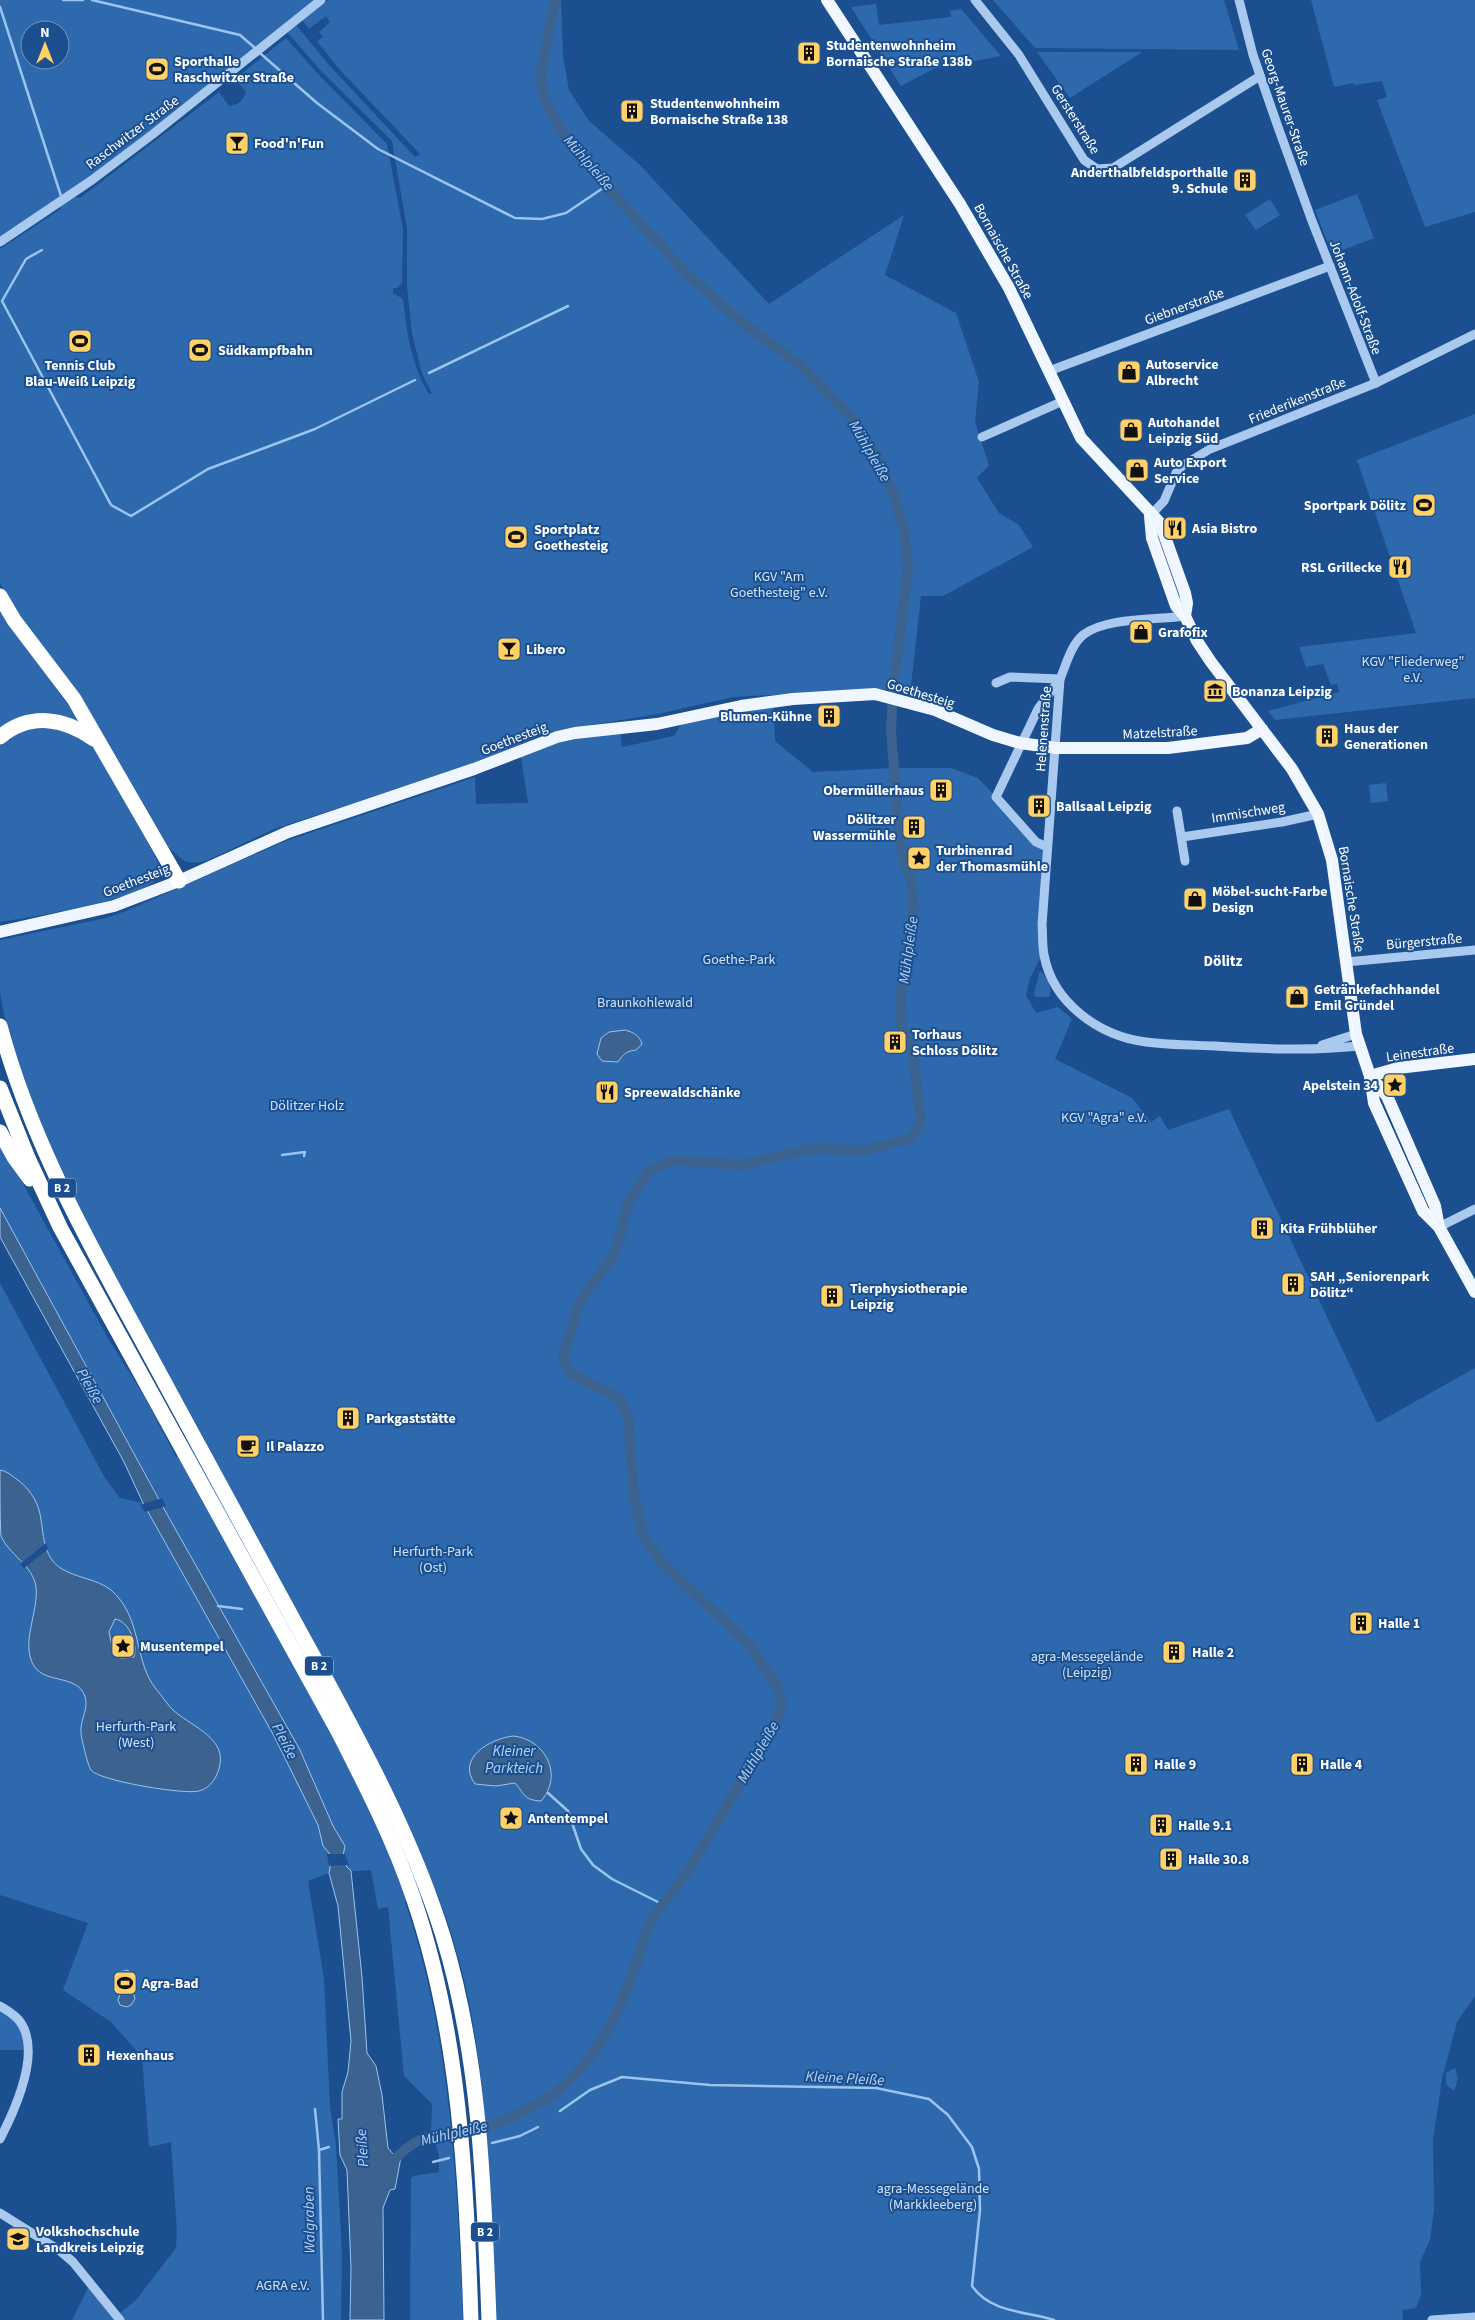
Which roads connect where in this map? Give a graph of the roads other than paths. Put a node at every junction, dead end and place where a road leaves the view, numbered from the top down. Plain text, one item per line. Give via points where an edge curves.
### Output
1 (321, 0) edge
2 (827, 0) edge
3 (975, 0) edge
4 (1239, 0) edge
5 (1260, 76) junction
6 (1312, 221) joint
7 (0, 242) edge
8 (1330, 266) junction
9 (1475, 334) edge
10 (1049, 371) junction
11 (1376, 383) junction
12 (1063, 402) junction
13 (982, 437) dead end
14 (1150, 516) junction
15 (0, 596) edge
16 (1185, 616) junction
17 (1060, 679) junction
18 (996, 683) dead end
19 (1262, 729) junction
20 (0, 736) edge
21 (98, 741) junction
22 (1020, 743) junction
23 (1056, 748) junction
24 (1177, 811) dead end
25 (1318, 814) junction
26 (1182, 837) junction
27 (1047, 846) junction
28 (1185, 861) dead end
29 (179, 880) junction
30 (0, 932) edge
31 (1475, 950) edge
32 (1346, 962) junction
33 (0, 1026) edge
34 (1357, 1040) junction
35 (1475, 1059) edge
36 (1370, 1076) junction
37 (0, 1088) edge
38 (0, 1132) edge
39 (49, 1204) junction
40 (1475, 1209) edge
41 (1439, 1228) junction
42 (1475, 1292) edge
43 (191, 1449) junction
44 (421, 1896) junction
45 (0, 2006) edge
46 (0, 2139) edge
47 (0, 2213) edge
48 (1475, 2317) edge
49 (120, 2320) edge
50 (471, 2320) edge
51 (489, 2320) edge
52 (1432, 2320) edge

1 - 7 street, Raschwitzer Straße via 100,174
2 - 10 main road, Bornaische Straße via 963,208 1009,288
3 - 5 street, Gersterstraße via 1019,54 1084,160 1097,169 1113,168
4 - 5 street, Georg-Maurer-Straße
5 - 6 street, Georg-Maurer-Straße
6 - 8 street, Johann-Adolf-Straße
8 - 10 street, Giebnerstraße
8 - 11 street, Johann-Adolf-Straße
9 - 11 street, Friederikenstraße
10 - 12 main road, Bornaische Straße
11 - 14 street, Friederikenstraße via 1210,449 1193,459 1176,473 1164,501
12 - 13 street
12 - 14 main road, Bornaische Straße via 1081,438 1143,503
14 - 16 main road, Bornaische Straße via 1160,523 1166,538 1185,593
15 - 21 highway via 14,620 74,699
16 - 17 street, Helenenstraße via 1095,628 1074,646
16 - 19 main road, Bornaische Straße via 1211,662
17 - 18 street via 1010,677
17 - 22 street via 1038,708
17 - 23 street, Helenenstraße
19 - 23 main road, Matzelstraße via 1247,738 1168,748
19 - 25 main road, Bornaische Straße via 1303,786
20 - 21 highway via 10,729 39,720 78,728
21 - 29 highway
22 - 23 main road, Goethesteig
22 - 27 street via 996,797 1036,842
22 - 29 main road, Goethesteig via 910,702 885,696 856,695 792,699 657,724 575,733 288,832
23 - 27 street, Helenenstraße
24 - 26 street
25 - 26 street, Immischweg
25 - 32 main road, Bornaische Straße via 1332,860
26 - 28 street
27 - 34 street, Helenenstraße via 1043,953 1048,972 1064,1000 1090,1022 1124,1038 1146,1042 1315,1049
29 - 30 main road, Goethesteig via 114,906
31 - 32 street, Bürgerstraße
32 - 34 main road, Bornaische Straße
33 - 43 highway, B 2 via 20,1091 45,1155
34 - 36 main road, Bornaische Straße
35 - 36 main road, Leinestraße via 1398,1068
36 - 41 main road, Bornaische Straße via 1374,1103 1409,1181 1423,1211
37 - 39 highway, B 2
38 - 39 highway
39 - 43 highway, B 2 via 135,1365
40 - 41 street
41 - 42 main road, Bornaische Straße
43 - 44 highway, B 2 via 378,1777 406,1838
44 - 50 highway, B 2 via 459,2112
44 - 51 highway, B 2 via 443,1937 472,2069 480,2144
45 - 46 street via 23,2024 28,2066
47 - 49 street via 66,2256
48 - 52 street

